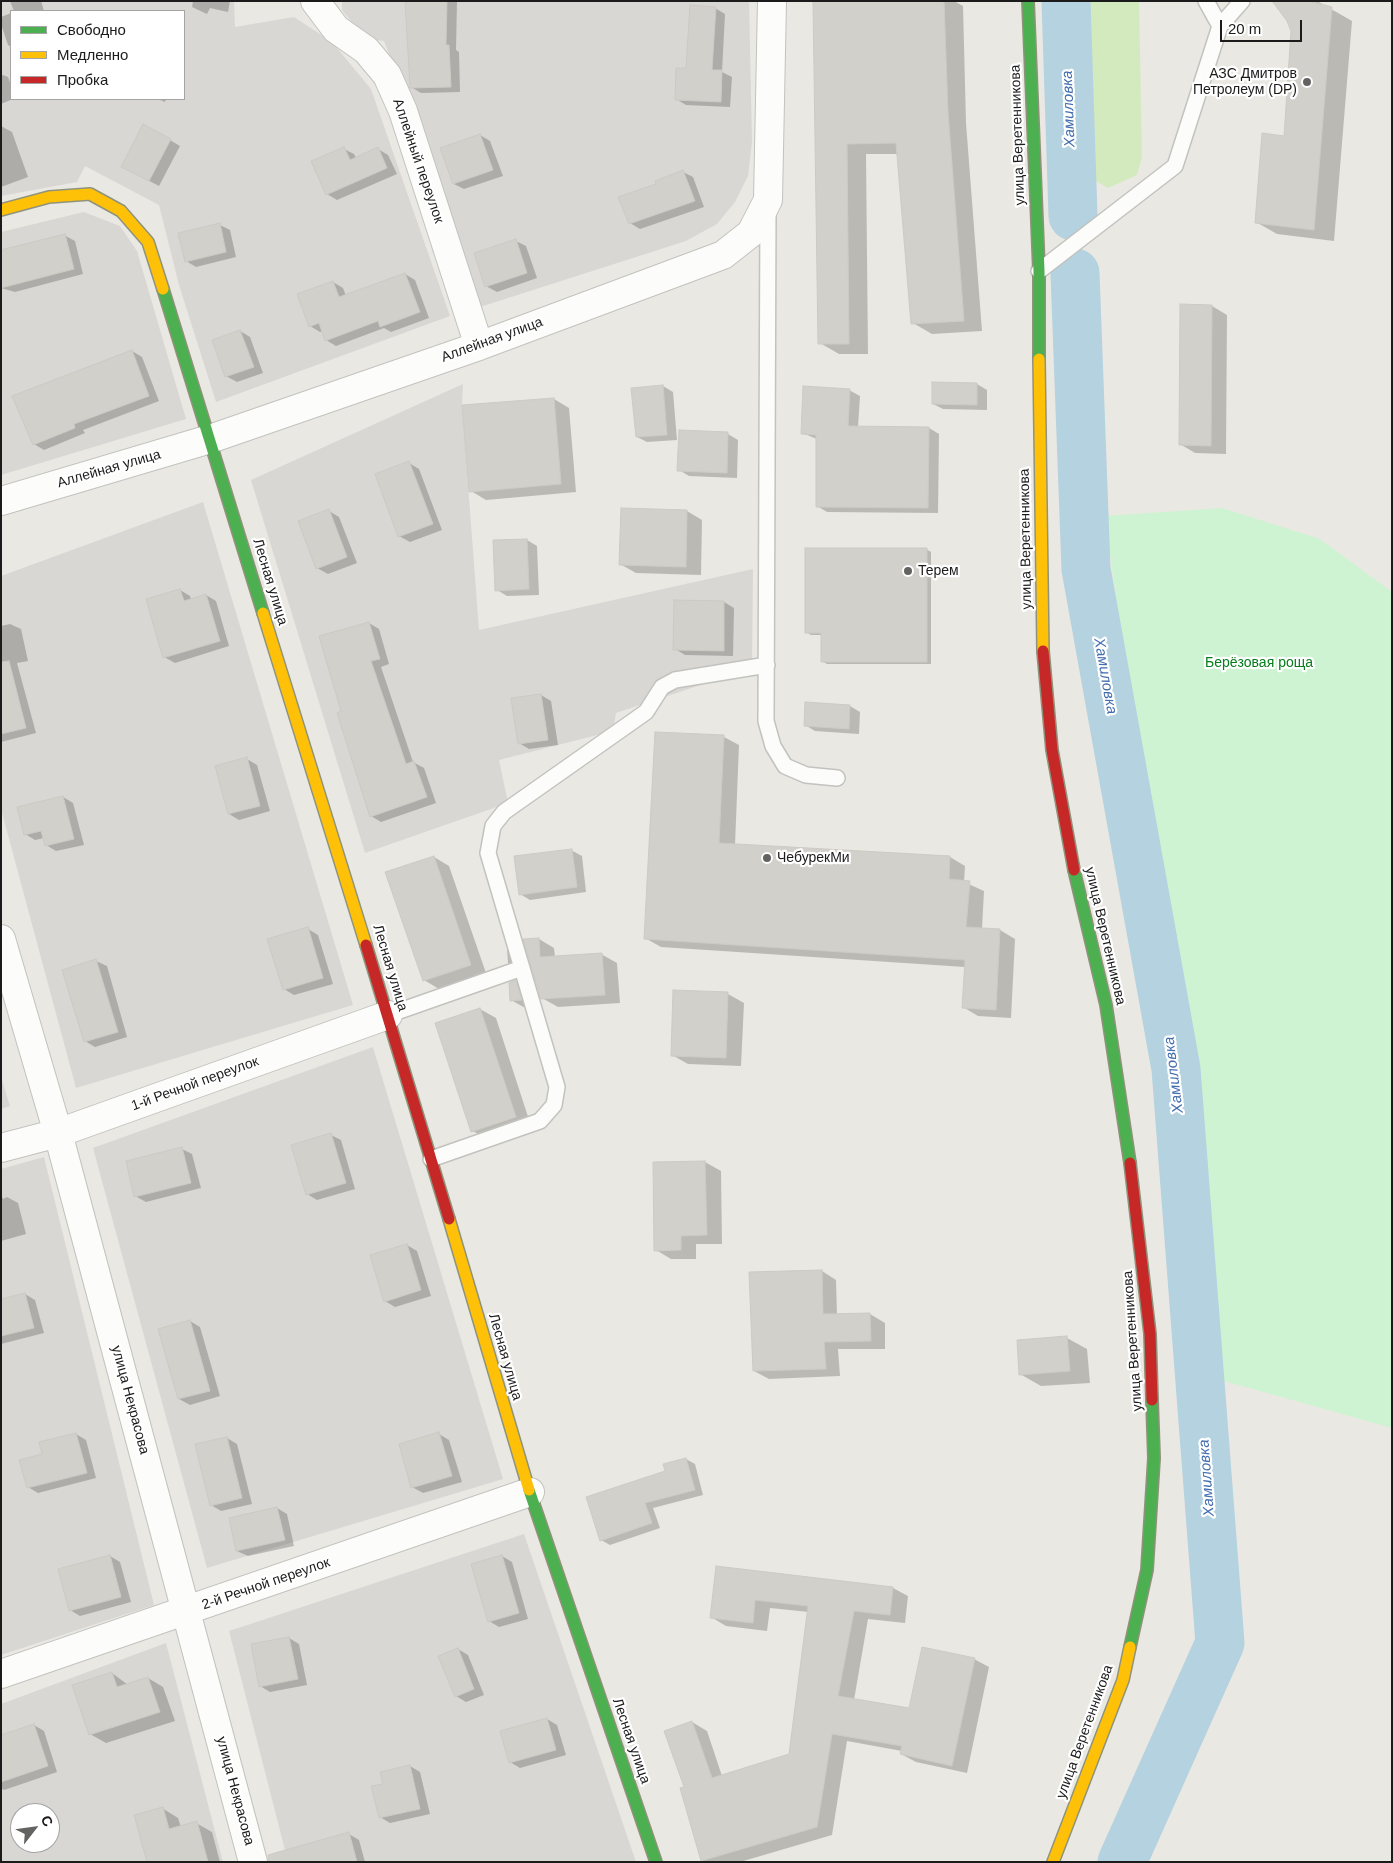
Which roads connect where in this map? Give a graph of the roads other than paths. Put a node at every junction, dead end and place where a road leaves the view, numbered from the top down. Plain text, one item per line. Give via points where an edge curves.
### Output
1 (315, 1) edge
2 (772, 1) edge
3 (1028, 1) edge
4 (1206, 1) edge
5 (1242, 1) edge
6 (1220, 26) junction
7 (768, 200) junction
8 (1, 210) edge
9 (1039, 271) junction
10 (479, 346) junction
11 (210, 439) junction
12 (1, 501) edge
13 (767, 665) junction
14 (837, 778) dead end
15 (1, 939) edge
16 (522, 968) junction
17 (388, 1014) junction
18 (58, 1133) junction
19 (1, 1148) edge
20 (431, 1159) junction
21 (530, 1492) junction
22 (187, 1611) junction
23 (1, 1674) edge
24 (253, 1862) edge
25 (656, 1862) edge
26 (1053, 1862) edge

1 - 10 street, Аллейный переулок via 336,29 366,50 387,75 403,111
2 - 7 street, Аллейная улица
3 - 9 main road, улица Веретенникова
4 - 6 lane
5 - 6 lane
6 - 9 lane via 1175,166
7 - 10 street, Аллейная улица via 751,233 723,255
7 - 13 lane
8 - 11 main road, Лесная улица via 50,198 90,194 121,211 148,242
9 - 26 main road, улица Веретенникова via 1044,674 1052,750 1070,852 1106,1005 1136,1204 1150,1334 1154,1458 1147,1570 1123,1680
10 - 11 street, Аллейная улица
11 - 12 street, Аллейная улица
11 - 17 main road, Лесная улица
13 - 14 lane via 766,722 773,746 785,766 806,775
13 - 16 lane via 675,680 662,687 646,712 498,819 493,826 488,853
15 - 18 street, улица Некрасова
16 - 17 lane
16 - 20 lane via 557,1087 554,1105 540,1121
17 - 18 street, 1-й Речной переулок
17 - 20 main road, Лесная улица
18 - 19 street, 1-й Речной переулок
18 - 22 street, улица Некрасова
20 - 21 main road, Лесная улица
21 - 22 street, 2-й Речной переулок
21 - 25 main road, Лесная улица
22 - 23 street, 2-й Речной переулок
22 - 24 street, улица Некрасова

